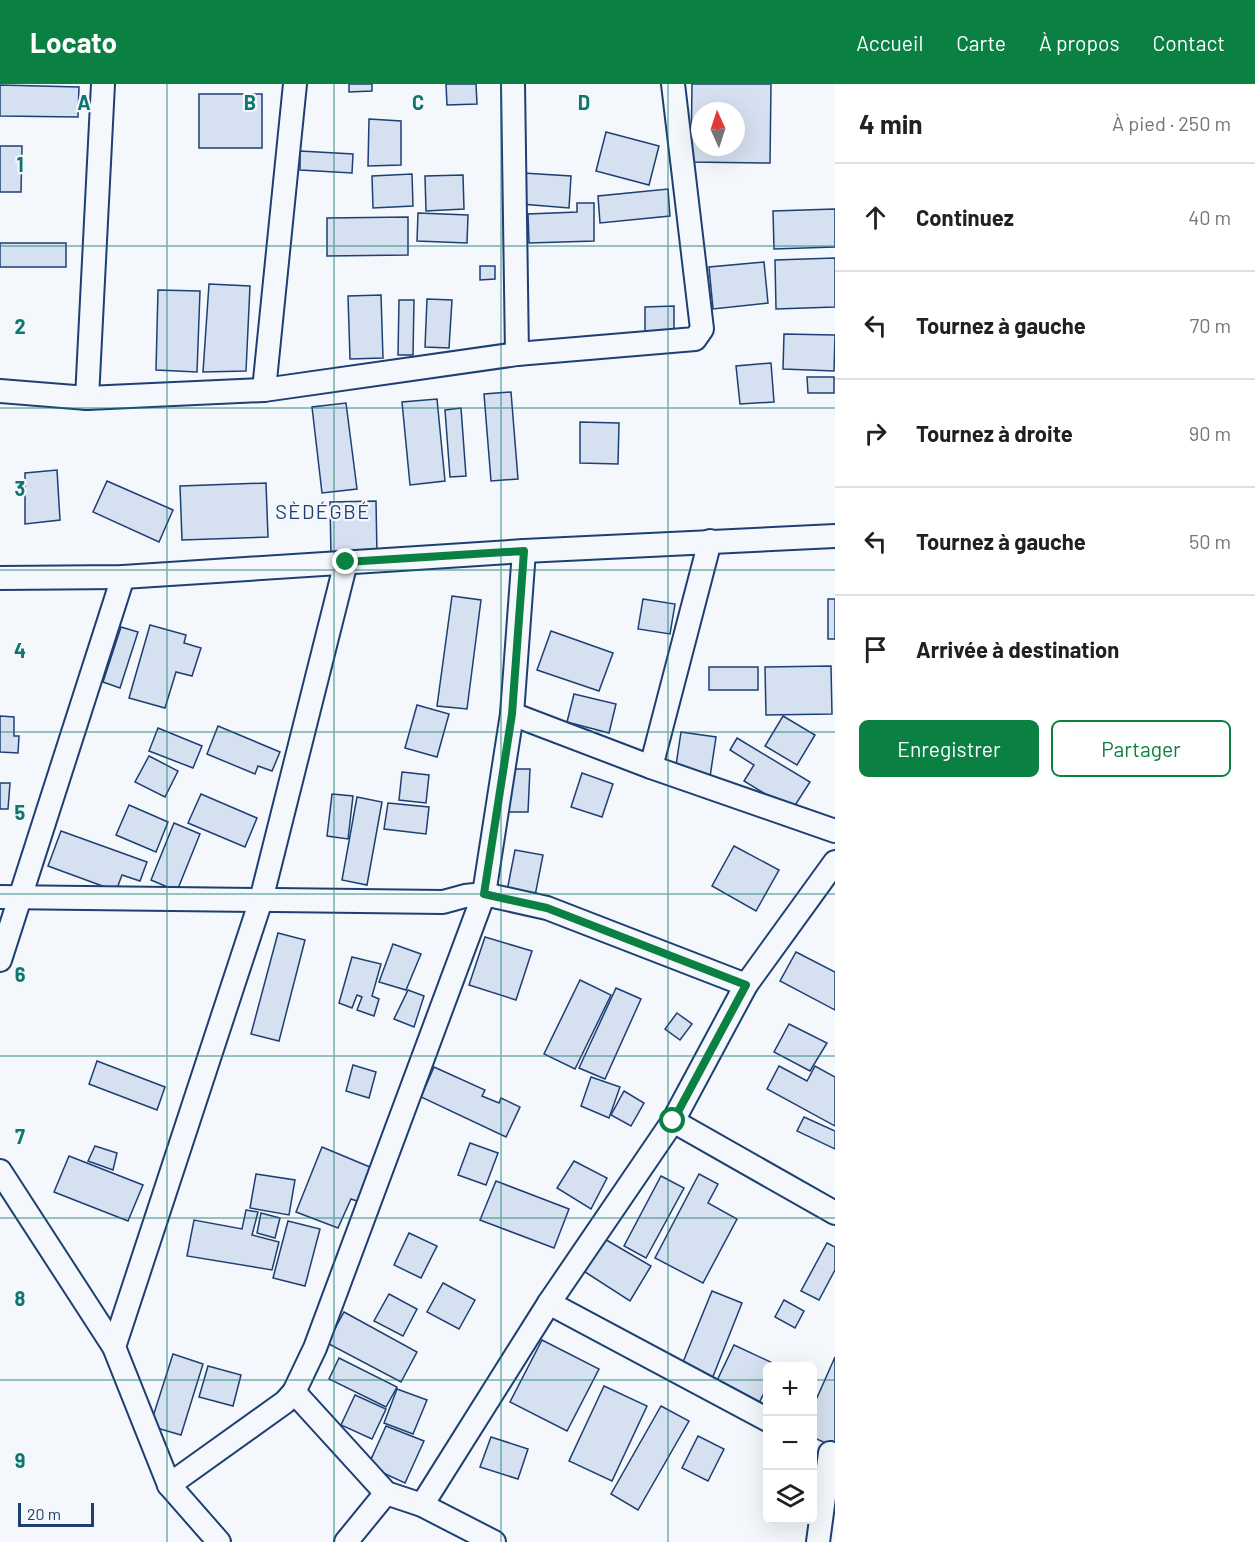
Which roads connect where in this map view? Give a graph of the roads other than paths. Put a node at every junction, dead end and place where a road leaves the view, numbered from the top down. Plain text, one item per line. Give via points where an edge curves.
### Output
1 (103, 84) edge
2 (295, 84) edge
3 (513, 84) edge
4 (673, 84) edge
5 (517, 354) junction
6 (264, 390) junction
7 (0, 391) edge
8 (87, 398) junction
9 (835, 536) edge
10 (710, 541) junction
11 (524, 551) junction
12 (346, 562) junction
13 (123, 577) junction
14 (0, 578) edge
15 (512, 714) junction
16 (651, 767) junction
17 (835, 831) edge
18 (835, 861) edge
19 (484, 894) junction
20 (10, 898) edge
21 (261, 900) junction
22 (0, 960) edge
23 (746, 985) junction
24 (673, 1121) junction
25 (0, 1171) edge
26 (835, 1213) edge
27 (549, 1303) junction
28 (114, 1347) junction
29 (294, 1392) junction
30 (763, 1417) edge
31 (826, 1451) edge
32 (169, 1485) junction
33 (386, 1492) junction
34 (422, 1505) junction
35 (219, 1542) edge
36 (346, 1542) edge
37 (494, 1542) edge
38 (818, 1542) edge

1 - 8 street
2 - 6 street
3 - 5 street
4 - 5 street via 702,329 699,335 688,341
5 - 6 street
6 - 8 street
7 - 8 street
9 - 10 street
10 - 11 street
10 - 16 street
11 - 12 street
11 - 15 street
12 - 13 street
12 - 21 street
13 - 14 street
13 - 20 street
15 - 16 street
15 - 19 street
16 - 17 street
18 - 23 street
19 - 21 street via 443,902
19 - 23 street via 547,908
19 - 29 street via 315,1348
20 - 21 street
20 - 22 street
21 - 28 street
23 - 24 street
24 - 26 street
24 - 27 street
25 - 28 street
27 - 30 street
27 - 34 street
28 - 32 street
29 - 32 street
29 - 33 street
31 - 38 street
32 - 35 street
33 - 34 street
33 - 36 street
34 - 37 street

